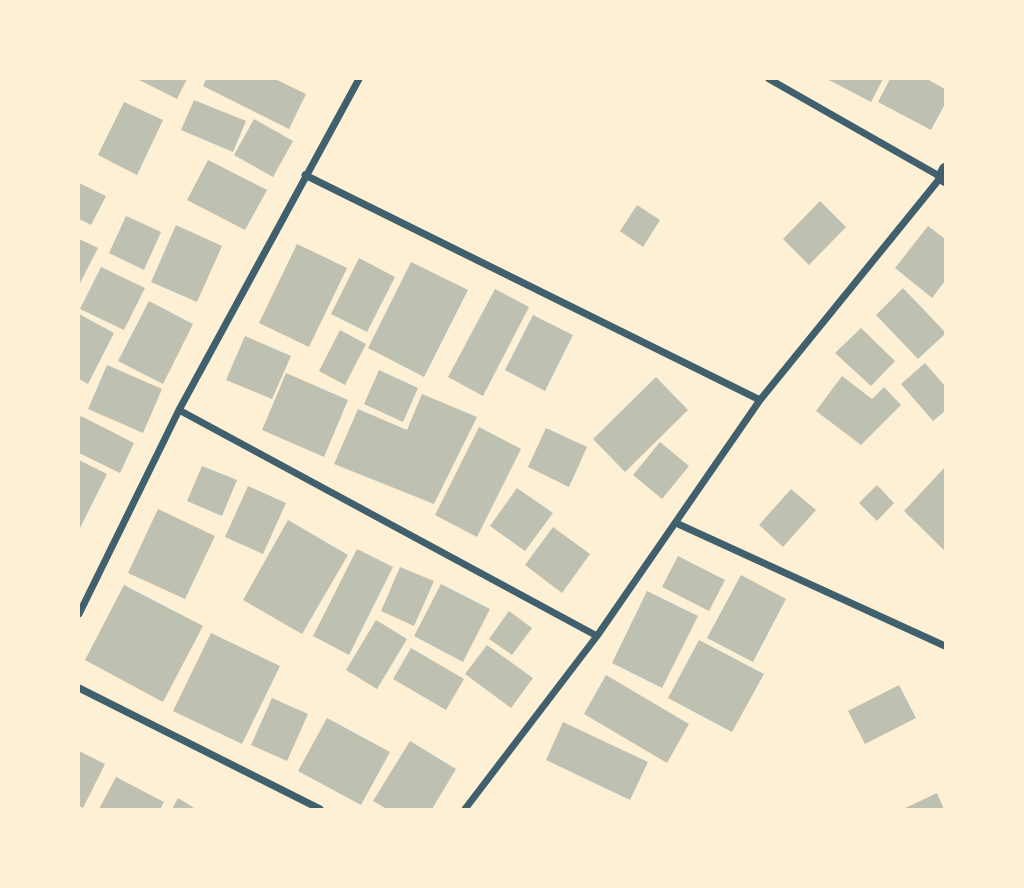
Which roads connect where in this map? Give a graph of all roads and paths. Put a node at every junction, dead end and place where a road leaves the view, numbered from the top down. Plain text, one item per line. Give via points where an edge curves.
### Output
1 (359, 79) edge
2 (769, 79) edge
3 (305, 175) junction
4 (944, 175) edge
5 (761, 400) junction
6 (179, 410) junction
7 (676, 523) junction
8 (79, 614) edge
9 (597, 636) junction
10 (945, 646) edge
11 (79, 688) edge
12 (320, 809) edge
13 (465, 809) edge

1 - 3 street
2 - 4 street
3 - 5 street
3 - 6 street
4 - 5 street
5 - 7 street
6 - 8 street
6 - 9 street
7 - 9 street
7 - 10 street
9 - 13 street
11 - 12 street

